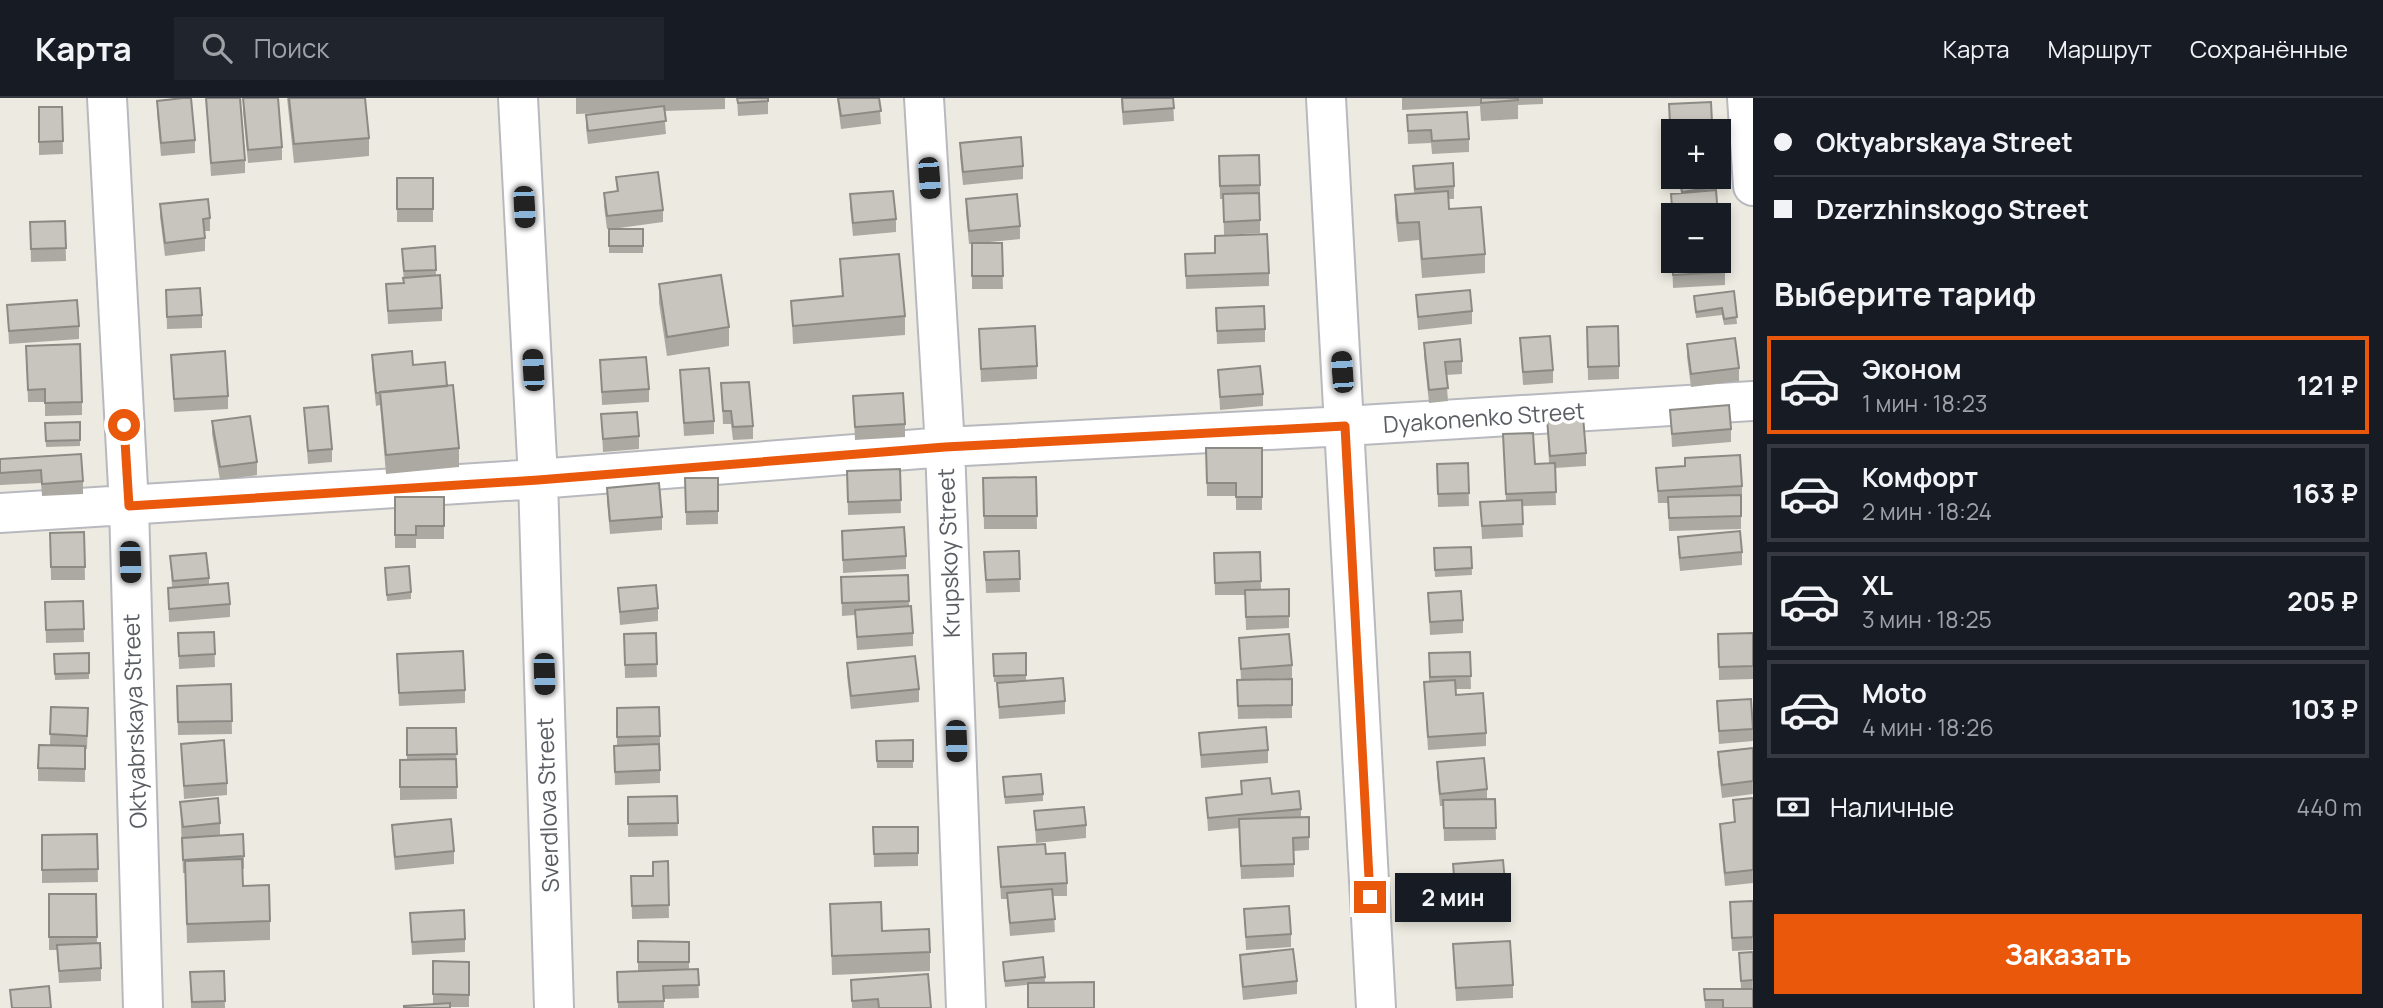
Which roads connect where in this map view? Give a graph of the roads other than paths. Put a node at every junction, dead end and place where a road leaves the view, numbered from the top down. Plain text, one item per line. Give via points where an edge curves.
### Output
1 (107, 98) edge
2 (518, 98) edge
3 (924, 98) edge
4 (1326, 98) edge
5 (1747, 98) edge
6 (1753, 187) edge
7 (1753, 401) edge
8 (1345, 426) junction
9 (945, 447) junction
10 (538, 480) junction
11 (129, 506) junction
12 (0, 513) edge
13 (143, 1008) edge
14 (554, 1008) edge
15 (966, 1008) edge
16 (1376, 1008) edge

1 - 11 street, Oktyabrskaya Street
2 - 10 street, Sverdlova Street
3 - 9 street, Krupskoy Street
4 - 8 street
5 - 6 street
7 - 8 street, Dyakonenko Street
8 - 9 street, Dyakonenko Street
8 - 16 street
9 - 10 street, Dyakonenko Street
9 - 15 street, Krupskoy Street
10 - 11 street, Dyakonenko Street
10 - 14 street, Sverdlova Street
11 - 12 street, Dyakonenko Street
11 - 13 street, Oktyabrskaya Street

